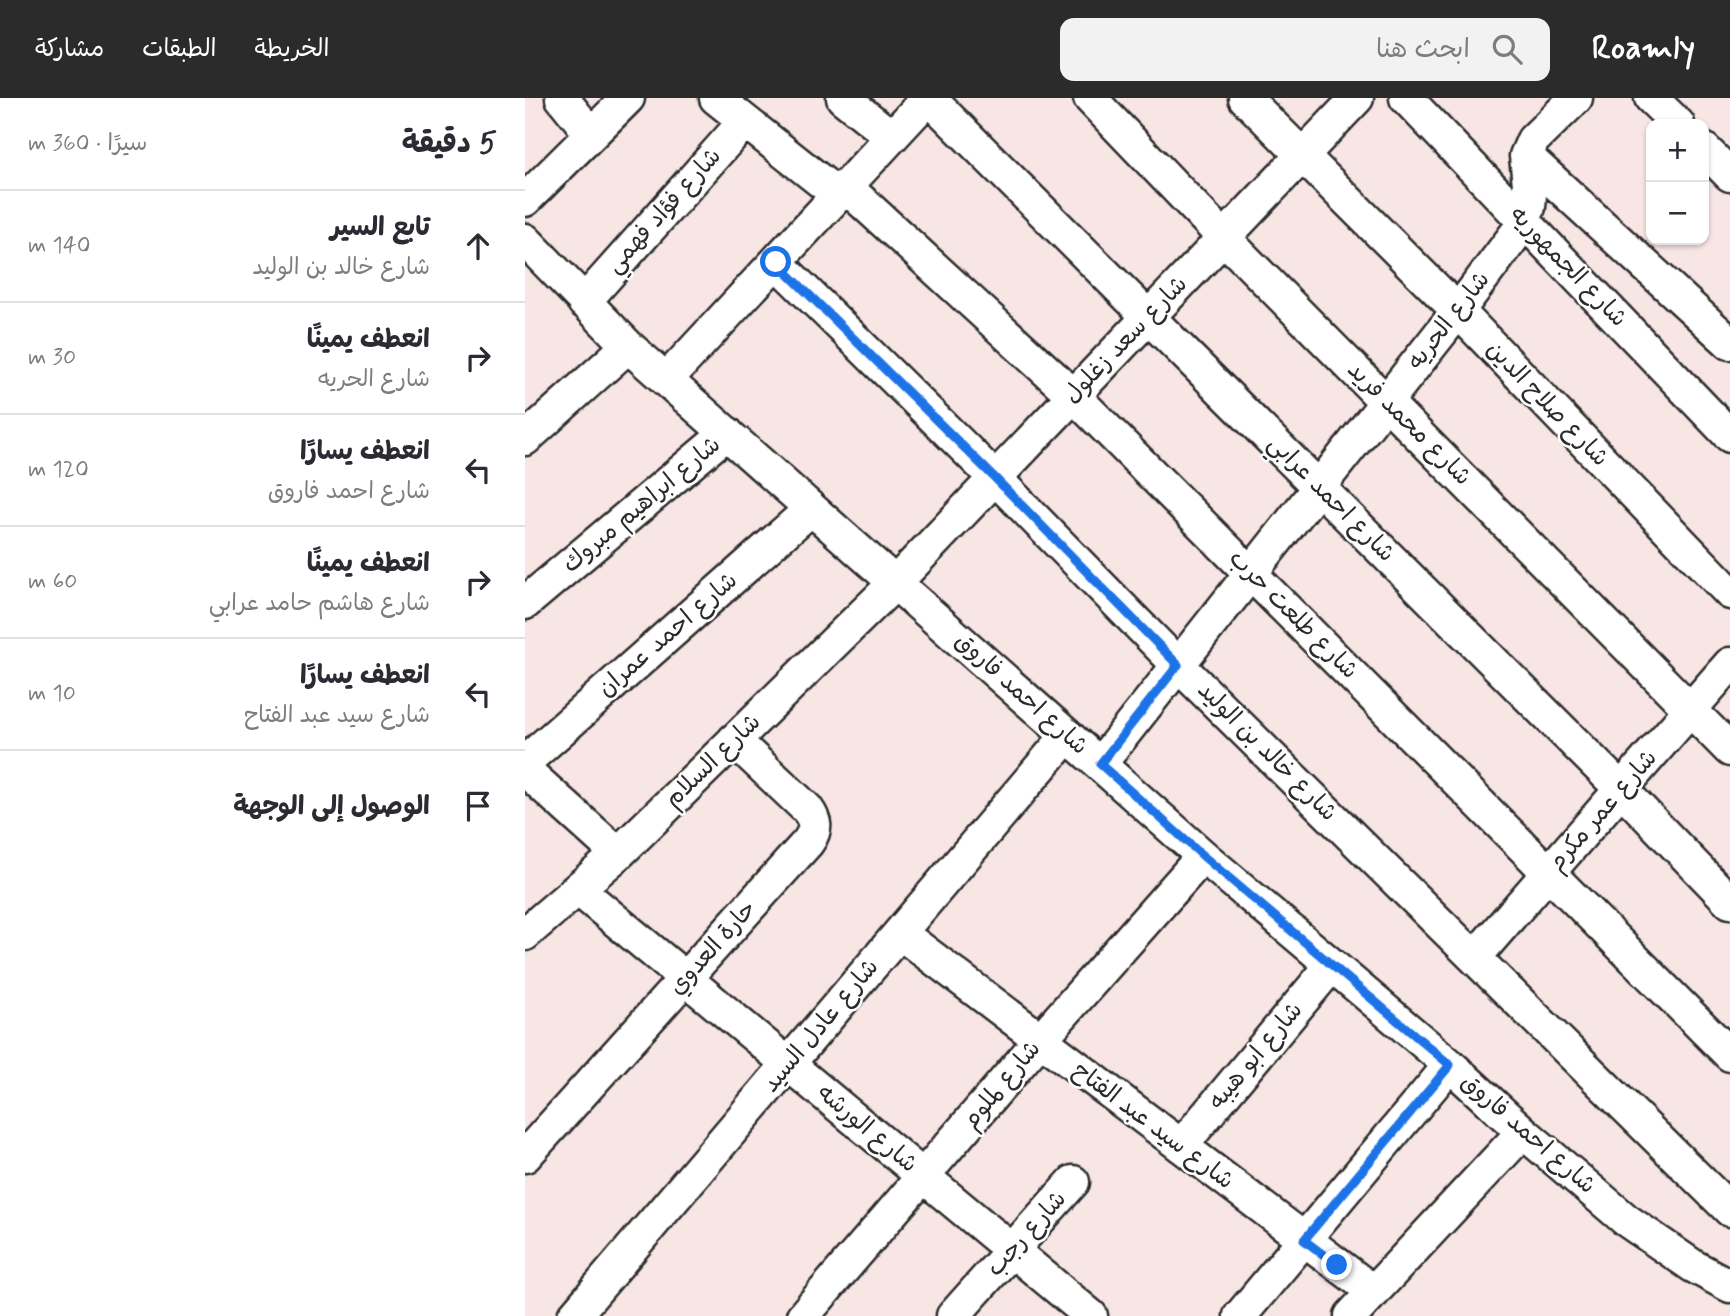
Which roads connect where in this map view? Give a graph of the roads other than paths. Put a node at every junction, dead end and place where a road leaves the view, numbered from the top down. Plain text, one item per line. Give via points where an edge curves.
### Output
1 (562, 98) edge
2 (628, 98) edge
3 (716, 98) edge
4 (843, 98) edge
5 (929, 98) edge
6 (1090, 98) edge
7 (1245, 98) edge
8 (1357, 98) edge
9 (1406, 98) edge
10 (1651, 98) edge
11 (1566, 101) edge
12 (1673, 119) edge
13 (745, 121) junction
14 (591, 134) junction
15 (892, 137) junction
16 (1709, 154) edge
17 (1303, 155) junction
18 (1526, 156) junction
19 (1730, 175) edge
20 (842, 191) junction
21 (525, 200) edge
22 (1524, 220) junction
23 (1224, 238) junction
24 (527, 247) edge
25 (776, 262) junction
26 (584, 302) junction
27 (1458, 311) junction
28 (1148, 317) junction
29 (1730, 344) edge
30 (628, 346) junction
31 (666, 380) junction
32 (1074, 396) junction
33 (1387, 401) junction
34 (727, 433) junction
35 (1730, 436) edge
36 (525, 439) edge
37 (995, 478) junction
38 (1319, 487) junction
39 (811, 509) junction
40 (1251, 573) junction
41 (896, 583) junction
42 (1730, 593) edge
43 (525, 604) edge
44 (1730, 664) edge
45 (1178, 665) junction
46 (1691, 711) junction
47 (1067, 736) junction
48 (734, 740) junction
49 (1730, 750) edge
50 (525, 762) edge
51 (1100, 764) junction
52 (525, 771) edge
53 (1622, 790) junction
54 (618, 854) junction
55 (1203, 856) junction
56 (1549, 872) junction
57 (578, 888) junction
58 (1730, 902) edge
59 (899, 933) junction
60 (525, 934) edge
61 (1475, 957) junction
62 (1332, 965) junction
63 (686, 978) junction
64 (1040, 1040) junction
65 (1730, 1055) edge
66 (789, 1063) junction
67 (1450, 1065) junction
68 (1523, 1132) junction
69 (1181, 1146) junction
70 (525, 1156) edge
71 (924, 1177) junction
72 (1073, 1182) dead end
73 (1730, 1210) edge
74 (1304, 1240) junction
75 (1012, 1250) junction
76 (1730, 1286) edge
77 (1374, 1292) junction
78 (573, 1316) edge
79 (803, 1316) edge
80 (953, 1316) edge
81 (1091, 1316) edge
82 (1240, 1316) edge
83 (1351, 1316) edge

1 - 14 street
2 - 14 street
3 - 13 street, شارع طلعت حرب
4 - 15 street
5 - 15 street
5 - 28 street, شارع احمد عرابي
6 - 23 street, شارع محمد فريد
7 - 17 street, شارع صلاح الدين
8 - 17 street, شارع سعد زغلول
9 - 22 street, شارع الجمهوريه
10 - 12 street
11 - 18 street via 1533,140
13 - 20 street, شارع طلعت حرب
13 - 26 street, شارع فؤاد فهمي
14 - 21 street
15 - 20 street
16 - 19 street
17 - 23 street, شارع سعد زغلول
17 - 27 street, شارع صلاح الدين
18 - 22 street, شارع الحريه via 1530,194
18 - 29 street
20 - 25 street
20 - 32 street, شارع طلعت حرب
22 - 27 street, شارع الحريه
22 - 35 street, شارع الجمهوريه
23 - 28 street, شارع سعد زغلول
23 - 33 street, شارع محمد فريد
24 - 26 street, شارع احمد فاروق
25 - 31 street
25 - 37 street, شارع خالد بن الوليد
26 - 30 street, شارع احمد فاروق
27 - 33 street, شارع الحريه
27 - 42 street, شارع صلاح الدين
28 - 32 street, شارع سعد زغلول
28 - 38 street, شارع احمد عرابي
30 - 31 street, شارع احمد فاروق
30 - 36 street
31 - 34 street, شارع احمد فاروق
32 - 37 street, شارع سعد زغلول
32 - 40 street, شارع طلعت حرب
33 - 38 street, شارع الحريه
33 - 46 street, شارع محمد فريد
34 - 39 street, شارع احمد فاروق
34 - 43 street, شارع ابراهيم مبروك
37 - 41 street, شارع سعد زغلول
37 - 45 street, شارع خالد بن الوليد
38 - 40 street, شارع الحريه
38 - 53 street, شارع احمد عرابي
39 - 41 street, شارع احمد فاروق
39 - 50 street, شارع احمد عمران
40 - 45 street, شارع الحريه
40 - 56 street, شارع طلعت حرب
41 - 47 street, شارع احمد فاروق
41 - 48 street, شارع السلام
44 - 46 street, شارع عمر مكرم
45 - 51 street, شارع الحريه
45 - 61 street, شارع خالد بن الوليد
46 - 49 street, شارع محمد فريد
46 - 53 street, شارع عمر مكرم
47 - 51 street, شارع احمد فاروق
47 - 59 street, شارع عادل السيد
48 - 54 street, شارع السلام
48 - 63 street, حارة العدوي via 807,809 815,831
51 - 55 street, شارع احمد فاروق
52 - 54 street
53 - 56 street, شارع عمر مكرم
53 - 58 street, شارع احمد عرابي
54 - 57 street, شارع السلام
55 - 62 street, شارع احمد فاروق
55 - 64 street, شارع لملوم
56 - 61 street, شارع عمر مكرم
56 - 65 street, شارع طلعت حرب
57 - 60 street, شارع السلام
57 - 63 street, شارع الورشه
59 - 64 street, شارع سيد عبد الفتاح
59 - 66 street, شارع عادل السيد
61 - 73 street, شارع خالد بن الوليد
62 - 67 street, شارع احمد فاروق
62 - 69 street, شارع ابو هيبه
63 - 66 street, شارع الورشه
63 - 70 street, حارة العدوي
64 - 69 street, شارع سيد عبد الفتاح
64 - 71 street, شارع لملوم
66 - 71 street, شارع الورشه
66 - 78 street, شارع عادل السيد
67 - 68 street, شارع احمد فاروق
67 - 74 street
68 - 76 street, شارع احمد فاروق via 1626,1220
68 - 77 street
69 - 74 street, شارع سيد عبد الفتاح
71 - 75 street, شارع الورشه
71 - 79 street, شارع لملوم
72 - 75 street, شارع رجب
74 - 77 street, شارع سيد عبد الفتاح
74 - 82 street
75 - 80 street, شارع رجب
75 - 81 street, شارع الورشه
77 - 83 street

